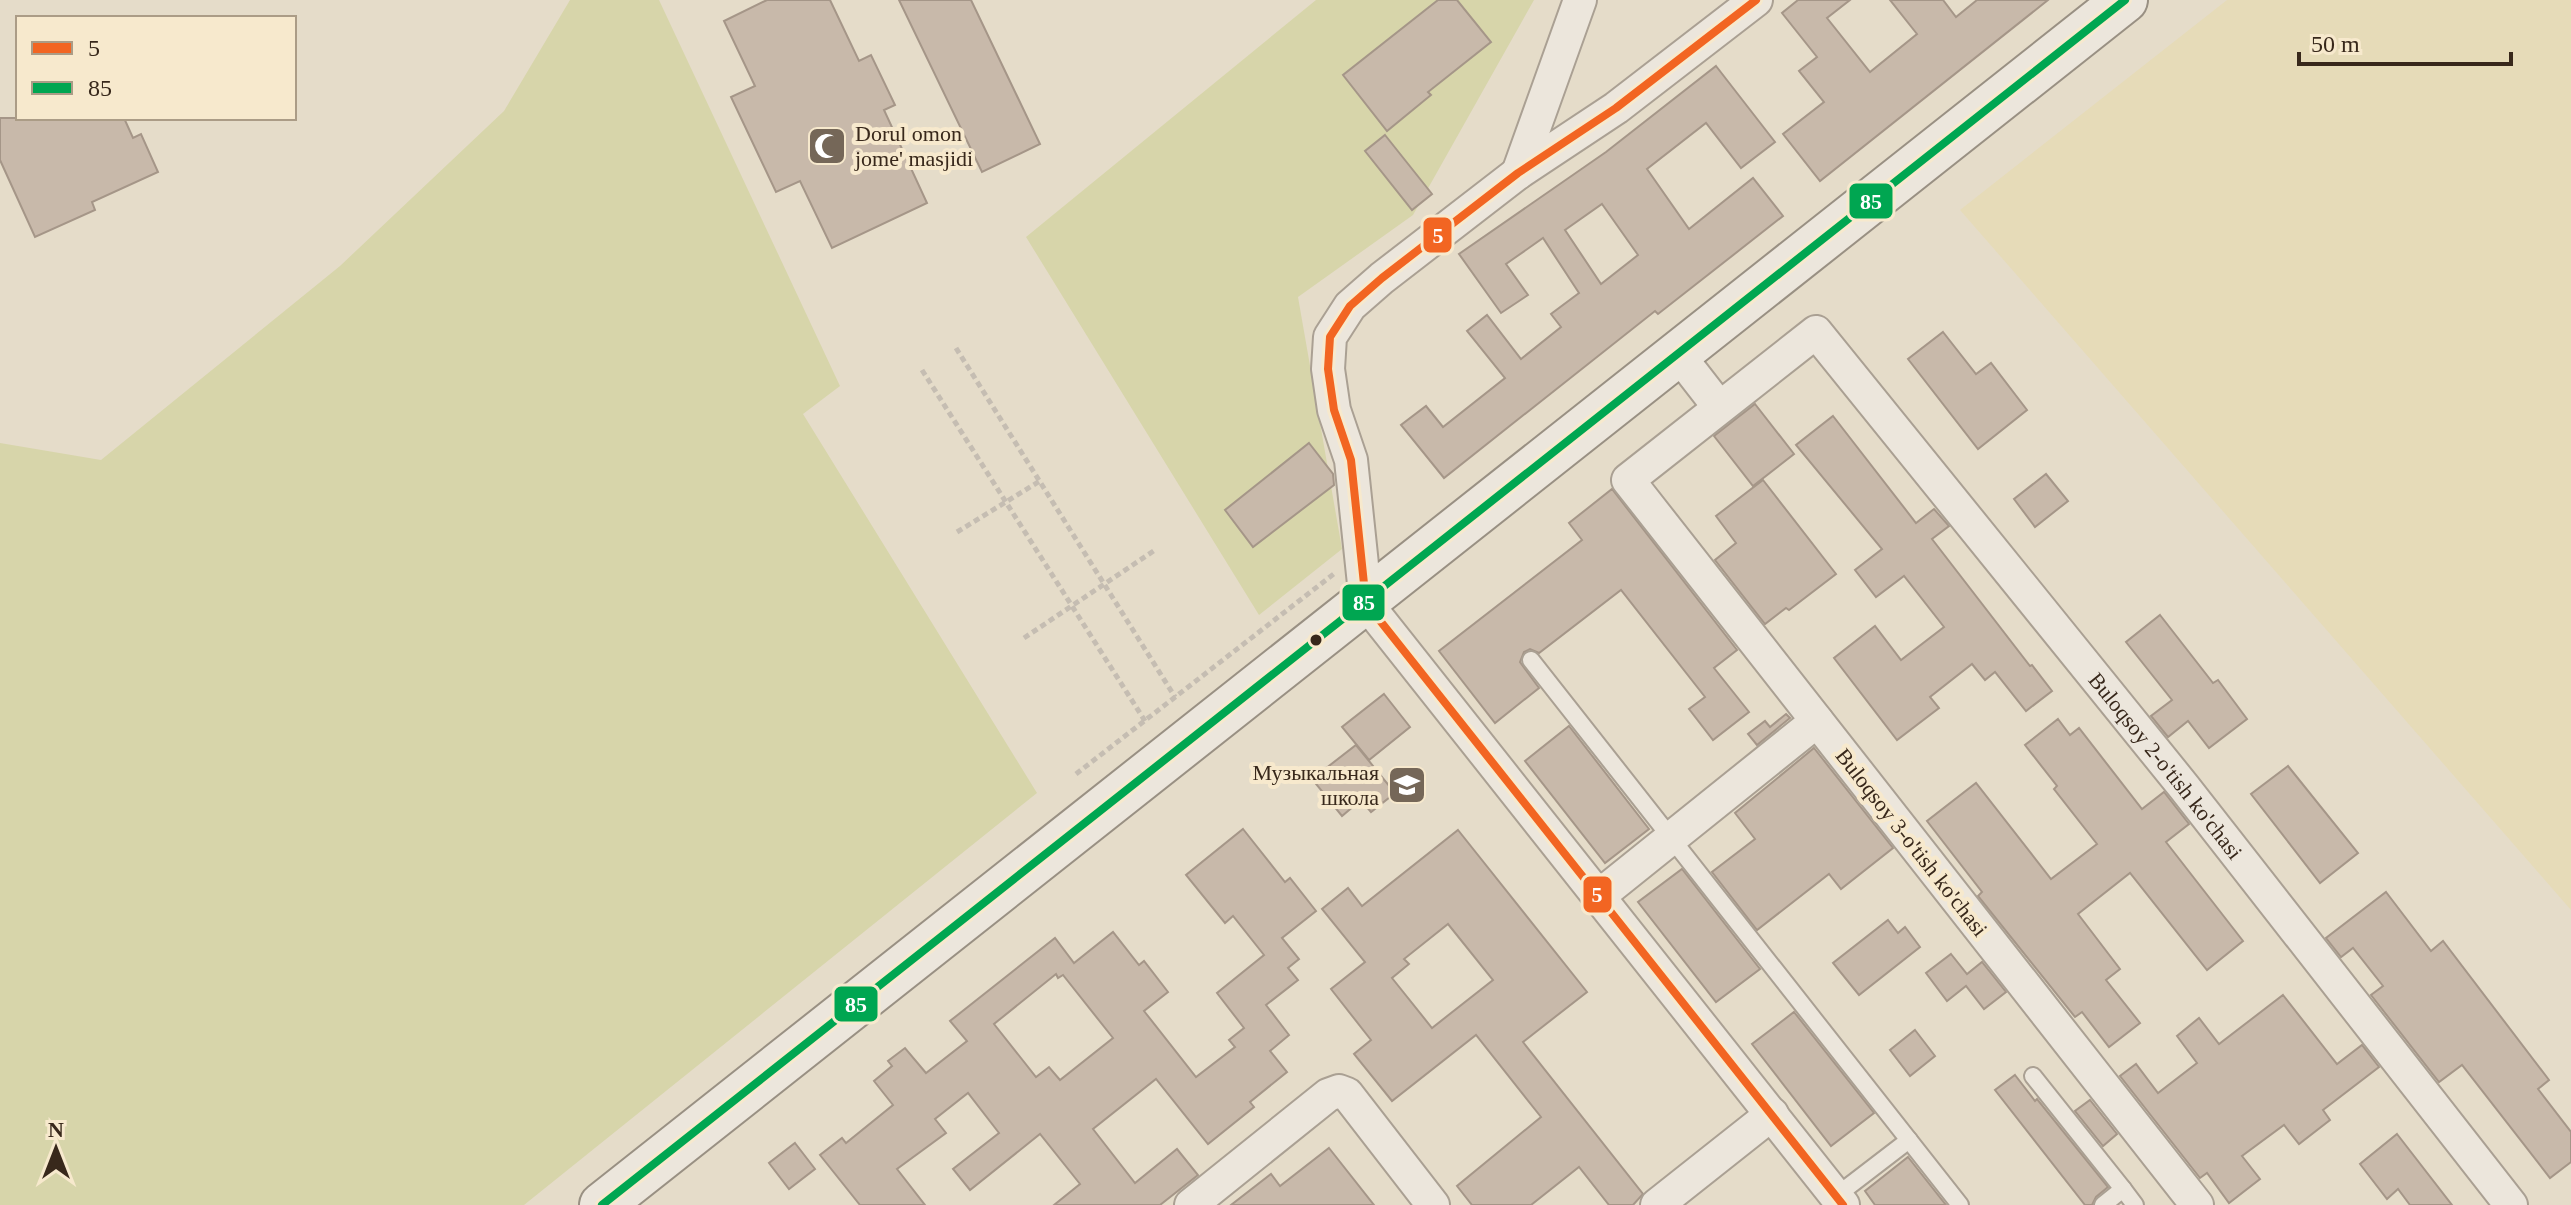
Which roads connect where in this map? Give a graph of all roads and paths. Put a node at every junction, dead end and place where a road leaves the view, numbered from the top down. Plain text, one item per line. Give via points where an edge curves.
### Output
1 (1580, 0) edge
2 (1756, 0) edge
3 (2125, 0) edge
4 (2146, 0) edge
5 (1518, 173) junction
6 (956, 348) dead end
7 (1681, 358) junction
8 (922, 370) dead end
9 (1719, 407) junction
10 (1040, 481) junction
11 (1006, 502) junction
12 (957, 532) dead end
13 (1155, 550) dead end
14 (1361, 553) junction
15 (1104, 584) junction
16 (1072, 606) junction
17 (1370, 608) junction
18 (1024, 638) dead end
19 (1531, 660) dead end
20 (1175, 697) junction
21 (1145, 721) junction
22 (1817, 721) junction
23 (1076, 774) dead end
24 (1672, 839) junction
25 (1599, 896) junction
26 (2033, 1076) dead end
27 (1772, 1114) junction
28 (1909, 1140) junction
29 (2123, 1189) junction
30 (1840, 1200) edge
31 (602, 1205) edge
32 (628, 1205) edge
33 (1191, 1205) edge
34 (1433, 1205) edge
35 (1657, 1205) edge
36 (1960, 1205) edge
37 (2103, 1205) edge
38 (2135, 1205) edge
39 (2197, 1205) edge
40 (2511, 1205) edge

1 - 5 street
2 - 5 street via 1616,108
3 - 7 main road
4 - 7 main road
5 - 14 street via 1382,278 1350,306 1330,337 1330,391 1351,460
6 - 10 path
7 - 9 street
7 - 17 main road
8 - 11 path
9 - 22 street, Buloqsoy 3-o'tish ko'chasi via 1628,480
9 - 40 street, Buloqsoy 2-o'tish ko'chasi via 1816,332 2193,799
10 - 11 path
10 - 15 path
11 - 12 path
11 - 16 path
13 - 15 path
14 - 17 street
14 - 20 path
15 - 16 path
15 - 20 path
16 - 18 path
16 - 21 path
17 - 25 street
17 - 31 main road
17 - 32 main road
19 - 24 lane
20 - 21 path
21 - 23 path
22 - 24 street
22 - 39 street, Buloqsoy 3-o'tish ko'chasi
24 - 25 street
24 - 28 lane
25 - 27 street
26 - 29 lane
27 - 30 street
27 - 35 street
28 - 30 lane
28 - 36 lane
29 - 37 lane
29 - 38 lane
33 - 34 street via 1339,1091 1347,1094

